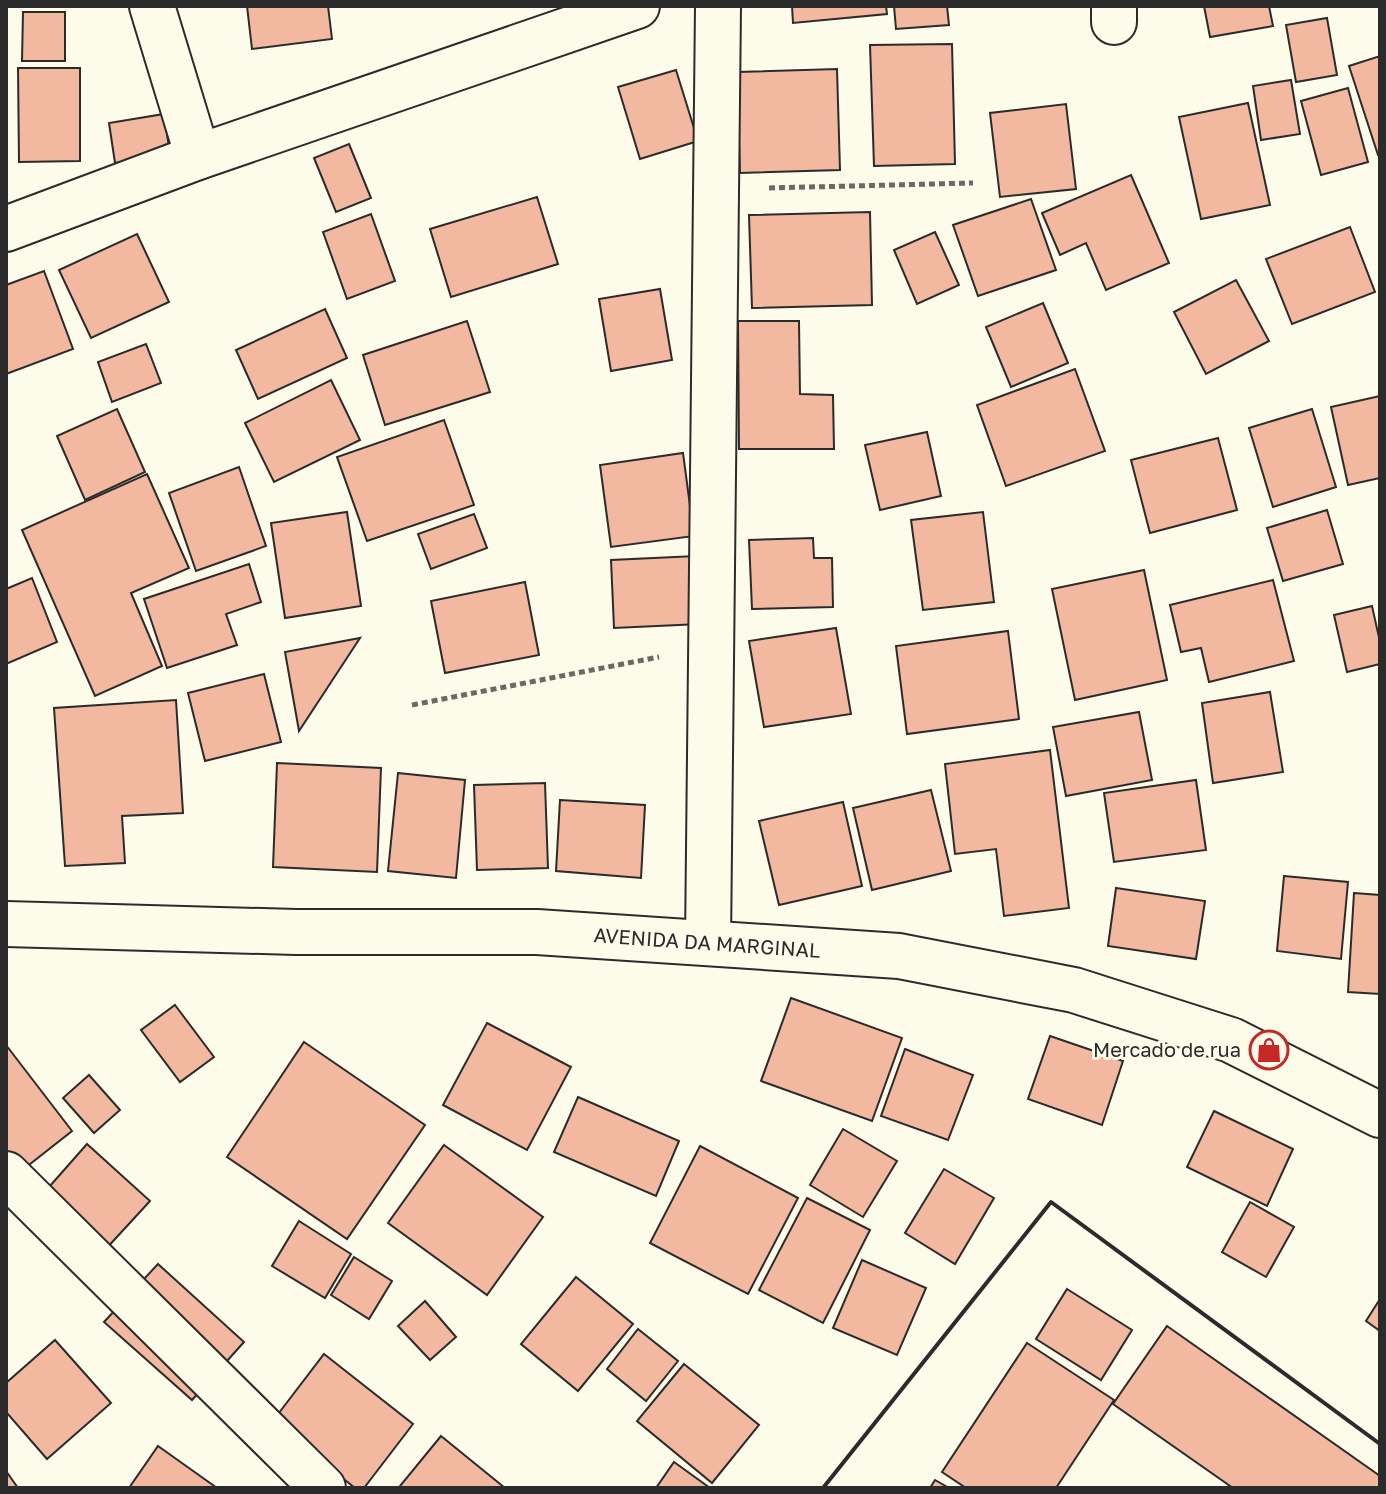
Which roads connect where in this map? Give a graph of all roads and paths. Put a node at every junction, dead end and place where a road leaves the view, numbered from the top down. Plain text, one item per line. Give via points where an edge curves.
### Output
1 (152, 6) edge
2 (637, 6) edge
3 (718, 6) edge
4 (198, 157) junction
5 (973, 183) dead end
6 (716, 189) junction
7 (6, 229) edge
8 (711, 647) junction
9 (412, 705) dead end
10 (6, 924) edge
11 (708, 943) junction
12 (1380, 1115) edge
13 (6, 1174) edge
14 (323, 1488) edge

1 - 4 street
2 - 4 street
3 - 6 street
4 - 7 street
5 - 6 path
6 - 8 street
8 - 9 path
8 - 11 street
10 - 11 street, AVENIDA DA MARGINAL via 537,932
11 - 12 street, AVENIDA DA MARGINAL via 899,956 1074,990 1231,1040
13 - 14 street

